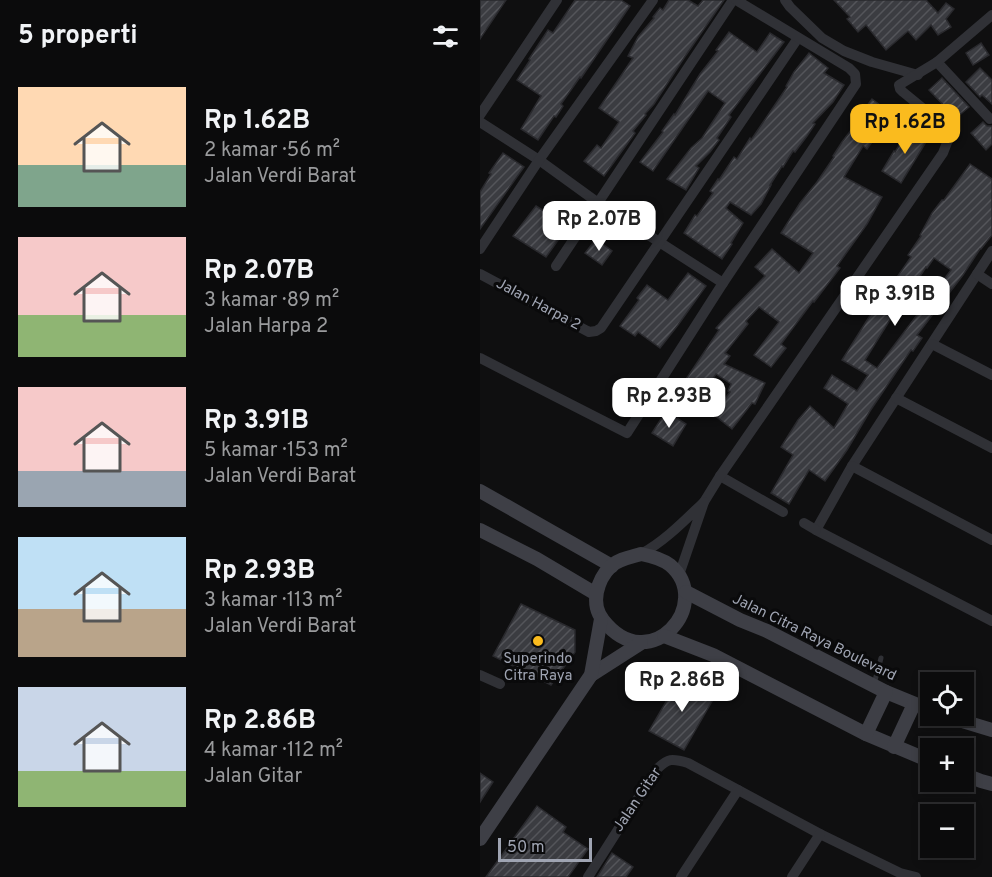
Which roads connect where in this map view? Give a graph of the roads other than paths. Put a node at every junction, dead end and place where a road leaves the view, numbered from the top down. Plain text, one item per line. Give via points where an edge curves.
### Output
1 (557, 0) edge
2 (653, 0) edge
3 (734, 0) edge
4 (784, 0) edge
5 (992, 15) edge
6 (798, 38) junction
7 (937, 63) junction
8 (918, 75) junction
9 (480, 115) edge
10 (990, 119) dead end
11 (480, 122) edge
12 (539, 160) junction
13 (597, 202) junction
14 (659, 243) junction
15 (480, 249) edge
16 (992, 251) edge
17 (556, 266) dead end
18 (480, 274) edge
19 (977, 274) junction
20 (723, 283) junction
21 (992, 284) edge
22 (932, 344) junction
23 (480, 358) edge
24 (992, 375) edge
25 (896, 398) junction
26 (992, 448) edge
27 (852, 466) junction
28 (720, 476) junction
29 (480, 490) edge
30 (704, 502) junction
31 (783, 512) dead end
32 (804, 523) dead end
33 (480, 530) edge
34 (816, 530) junction
35 (992, 540) edge
36 (641, 554) junction
37 (612, 566) junction
38 (680, 575) junction
39 (686, 592) junction
40 (596, 594) junction
41 (602, 620) junction
42 (992, 621) edge
43 (664, 636) junction
44 (641, 643) junction
45 (881, 658) dead end
46 (480, 675) edge
47 (591, 675) junction
48 (500, 684) dead end
49 (880, 689) junction
50 (915, 704) junction
51 (920, 706) edge
52 (974, 723) edge
53 (992, 730) edge
54 (866, 734) junction
55 (894, 747) junction
56 (920, 757) edge
57 (974, 778) edge
58 (992, 784) edge
59 (738, 790) junction
60 (820, 834) junction
61 (480, 839) edge
62 (899, 875) edge
63 (588, 877) edge
64 (681, 877) edge
65 (792, 877) edge
66 (916, 877) edge

1 - 9 street
2 - 12 street
3 - 6 street
3 - 13 street
4 - 8 street via 822,38 844,51
5 - 7 street
6 - 14 street
6 - 20 street via 849,68 855,74 856,84
7 - 8 street
7 - 10 street
8 - 28 street via 899,85 900,89 946,128 948,141 944,153
11 - 12 street
12 - 13 street
12 - 15 street
13 - 14 street
13 - 17 street
14 - 18 street, Jalan Harpa 2 via 596,331 589,332
14 - 20 street
16 - 19 street
19 - 21 street
19 - 22 street
20 - 23 street via 627,433
22 - 24 street
22 - 25 street
25 - 26 street
25 - 27 street
27 - 34 street
27 - 35 street
28 - 30 street
28 - 31 street
29 - 37 main road
30 - 36 street via 670,534
30 - 38 street
32 - 34 street
33 - 40 main road
34 - 42 street
36 - 37 main road
36 - 38 main road via 669,564
37 - 40 main road
38 - 39 main road
39 - 43 main road via 684,608
39 - 49 main road, Jalan Citra Raya Boulevard
40 - 41 main road
41 - 44 main road via 624,638
41 - 47 main road
43 - 44 main road
43 - 54 main road via 713,655
44 - 47 main road
45 - 49 lane
46 - 48 street
47 - 61 main road
49 - 50 main road, Jalan Citra Raya Boulevard
49 - 54 main road
50 - 51 main road, Jalan Citra Raya Boulevard
50 - 55 main road
52 - 53 main road
54 - 55 main road
55 - 56 main road
57 - 58 main road
59 - 60 street, Jalan Gitar
59 - 63 street, Jalan Gitar via 687,763 674,759 665,762 649,779
59 - 64 street
60 - 62 street, Jalan Gitar
60 - 65 street
62 - 66 street, Jalan Gitar

